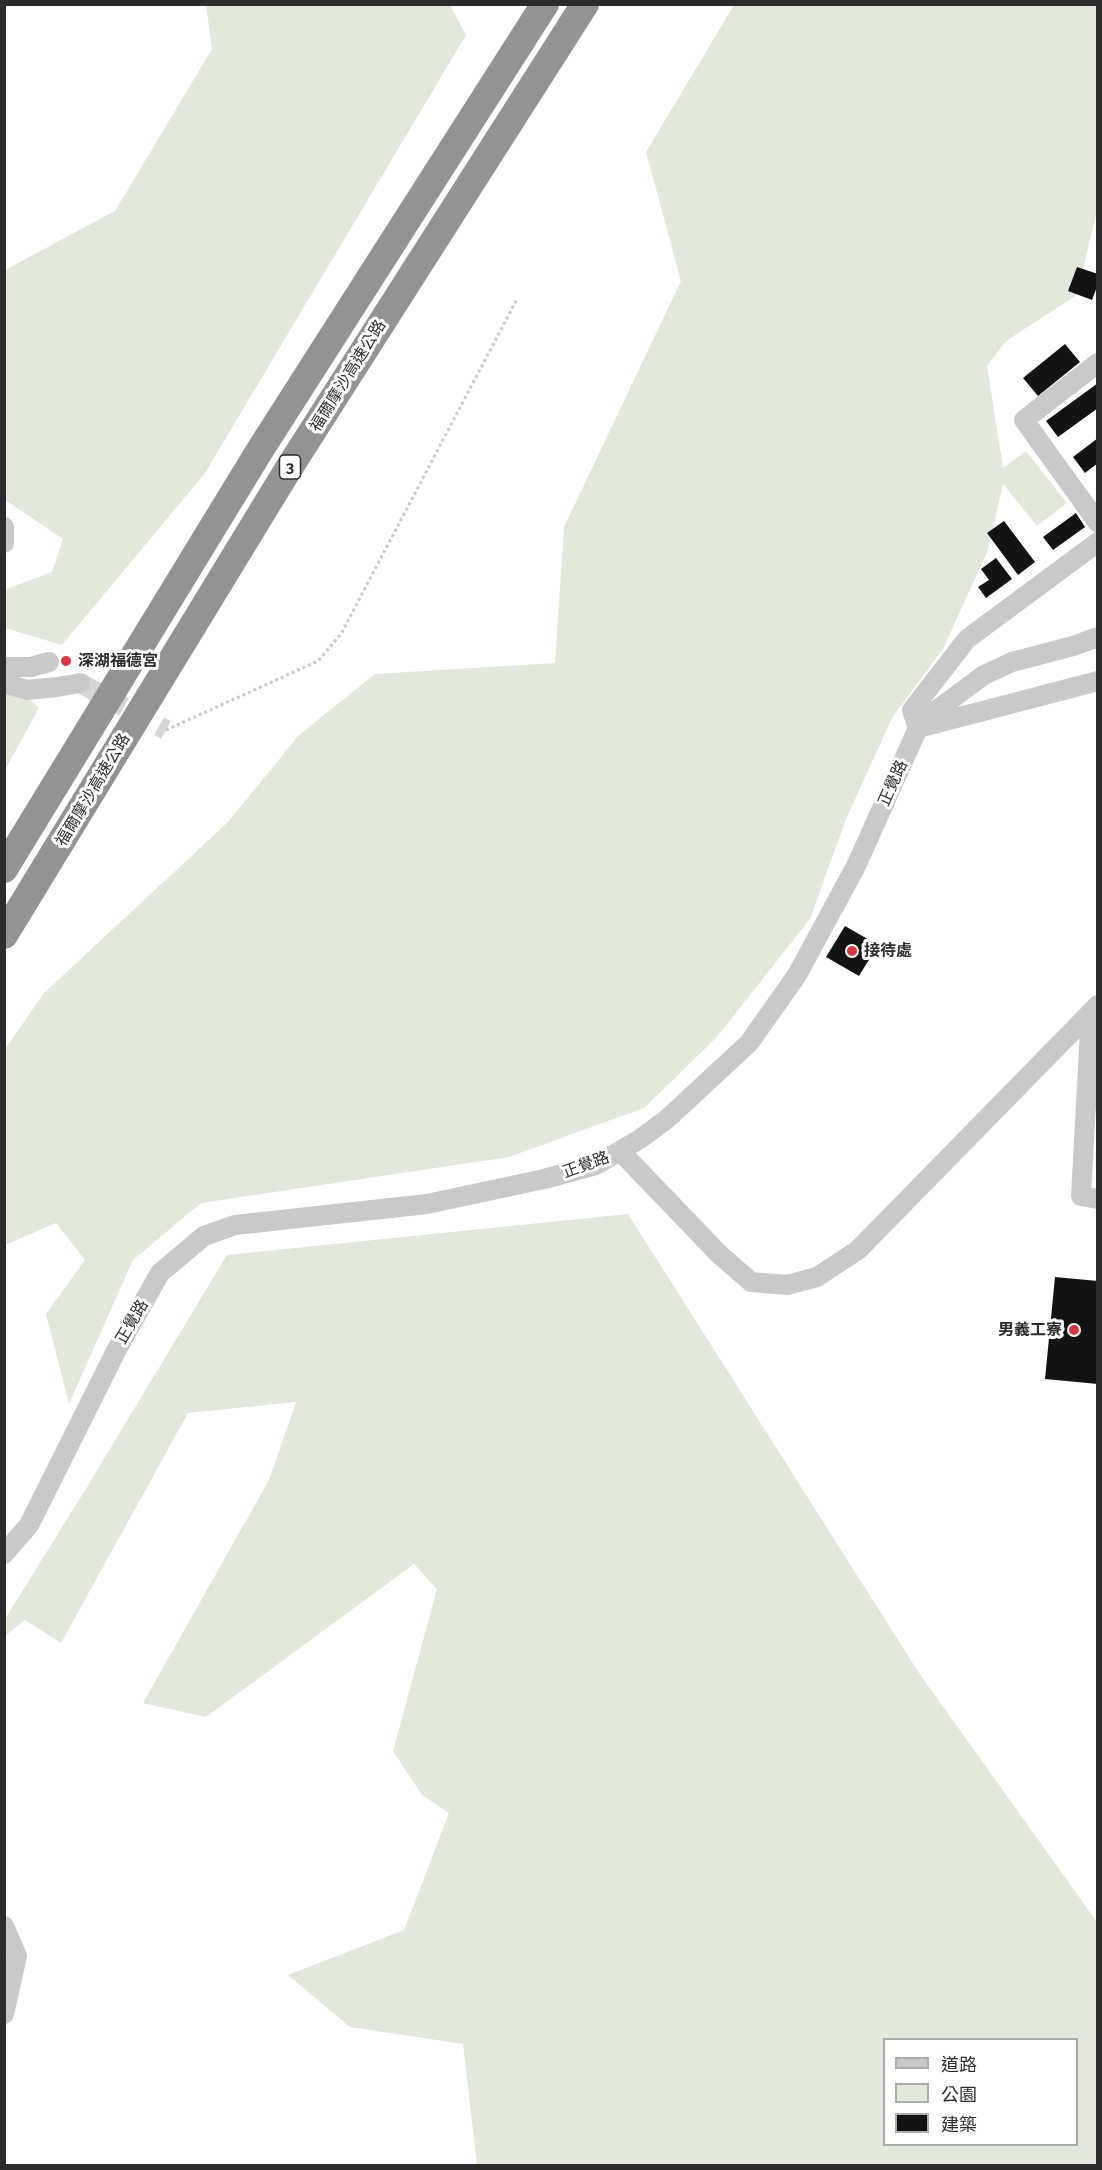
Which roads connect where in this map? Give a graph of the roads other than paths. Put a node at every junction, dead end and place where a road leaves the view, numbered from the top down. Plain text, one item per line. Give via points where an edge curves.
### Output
1 (544, 4) edge
2 (585, 4) edge
3 (1098, 363) edge
4 (1098, 523) edge
5 (4, 527) edge
6 (1098, 542) edge
7 (4, 543) edge
8 (1098, 637) edge
9 (49, 663) dead end
10 (4, 667) edge
11 (1098, 681) edge
12 (4, 683) edge
13 (80, 683) tunnel mouth
14 (918, 728) junction
15 (4, 869) edge
16 (4, 935) edge
17 (1094, 1009) edge
18 (621, 1152) junction
19 (1098, 1199) edge
20 (4, 1554) edge
21 (4, 1926) edge
22 (4, 2014) edge

1 - 15 highway, 福爾摩沙高速公路 / 3 via 260,450
2 - 16 highway, 福爾摩沙高速公路 / 3 via 289,468
3 - 4 street via 1024,420
5 - 7 street
6 - 14 street via 967,639 912,710
8 - 14 street, 正覺路 via 1012,662 984,675
9 - 10 street
11 - 14 street
12 - 13 street via 27,690
14 - 18 street, 正覺路 via 856,867 797,975 749,1043 667,1119
17 - 18 street via 858,1250 817,1277 788,1285 751,1282
17 - 19 street via 1081,1196
18 - 20 street, 正覺路 via 596,1165 544,1179 427,1204 235,1225 204,1236 160,1273 28,1525
21 - 22 street via 17,1956

